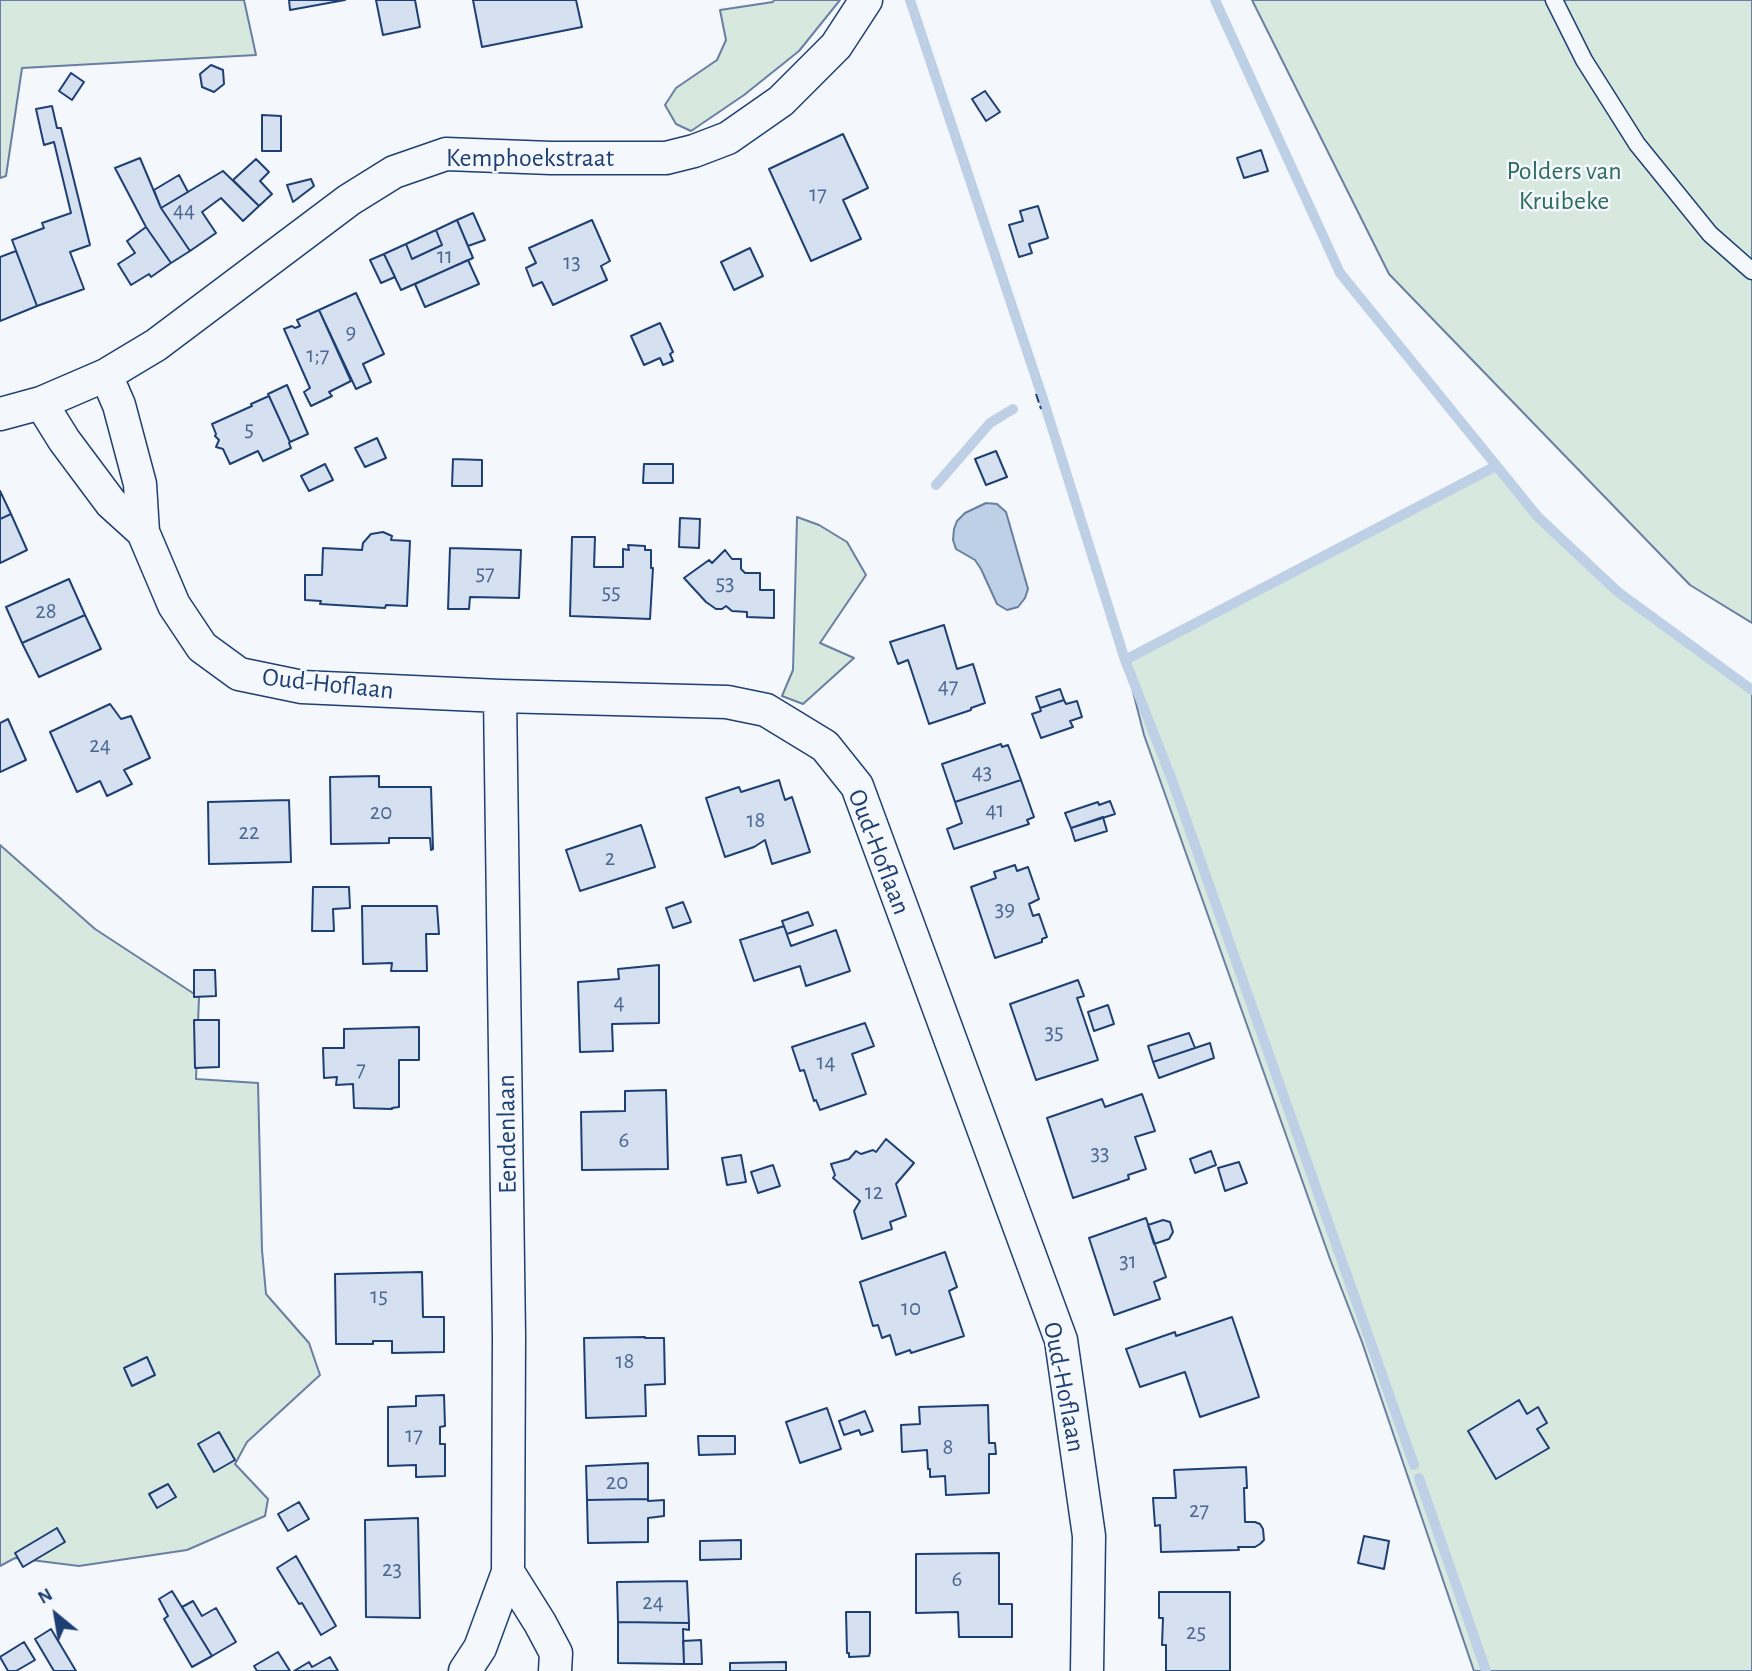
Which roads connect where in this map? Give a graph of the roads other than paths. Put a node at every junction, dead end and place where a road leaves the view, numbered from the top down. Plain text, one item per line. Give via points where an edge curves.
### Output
1 (1554, 0) edge
2 (865, 2) edge
3 (1752, 271) edge
4 (106, 375) junction
5 (41, 403) junction
6 (0, 414) edge
7 (143, 531) junction
8 (500, 696) junction
9 (508, 1573) junction
10 (465, 1671) edge
11 (555, 1671) edge
12 (1087, 1671) edge

1 - 3 lane via 1584,60 1637,144 1710,234
2 - 4 street, Kemphoekstraat via 836,46 781,101 728,138 666,158 446,154 394,172 349,200 156,345
4 - 5 street, Kemphoekstraat
4 - 7 street, Oud-Hoflaan via 140,484
5 - 6 street, Kemphoekstraat
5 - 7 street, Oud-Hoflaan via 111,503
7 - 8 street, Oud-Hoflaan via 174,605 202,647 239,674 302,687
8 - 9 street, Eendenlaan
8 - 12 street, Oud-Hoflaan via 727,702 766,710 825,746 857,786 1061,1340 1089,1536
9 - 10 street, Eendenlaan via 480,1648
9 - 11 street via 556,1653

